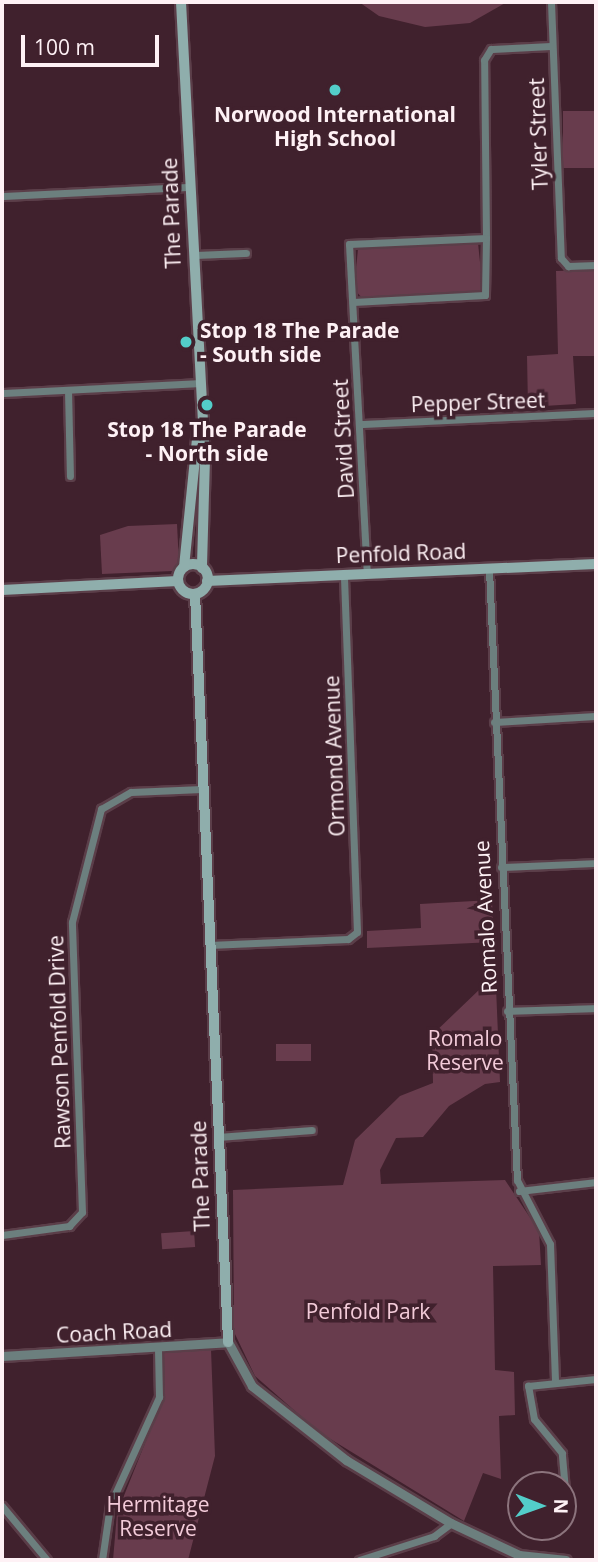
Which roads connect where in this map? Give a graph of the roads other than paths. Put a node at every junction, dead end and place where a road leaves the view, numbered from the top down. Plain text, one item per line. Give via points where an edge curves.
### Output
1 (181, 2) edge
2 (551, 2) edge
3 (552, 46) junction
4 (189, 187) junction
5 (2, 196) edge
6 (486, 239) junction
7 (246, 253) dead end
8 (192, 255) junction
9 (596, 265) edge
10 (354, 302) junction
11 (198, 383) junction
12 (68, 390) junction
13 (2, 393) edge
14 (596, 413) edge
15 (200, 423) junction
16 (361, 424) junction
17 (70, 476) dead end
18 (596, 564) edge
19 (184, 568) junction
20 (202, 568) junction
21 (489, 569) junction
22 (367, 574) junction
23 (344, 575) junction
24 (178, 581) junction
25 (207, 581) junction
26 (2, 590) edge
27 (195, 594) junction
28 (596, 716) edge
29 (494, 722) junction
30 (202, 789) junction
31 (596, 863) edge
32 (501, 867) junction
33 (208, 945) junction
34 (596, 1008) edge
35 (507, 1011) junction
36 (312, 1130) dead end
37 (218, 1137) junction
38 (596, 1182) edge
39 (519, 1191) junction
40 (2, 1235) edge
41 (228, 1342) junction
42 (159, 1348) junction
43 (2, 1356) edge
44 (596, 1379) edge
45 (555, 1381) junction
46 (563, 1471) edge
47 (2, 1506) edge
48 (451, 1523) junction
49 (47, 1560) edge
50 (102, 1560) edge
51 (359, 1560) edge
52 (566, 1560) edge

1 - 4 main road, The Parade
2 - 3 street, Tyler Street
3 - 6 street via 491,49 484,60
3 - 9 street, Tyler Street via 564,263
4 - 5 street
4 - 8 main road, The Parade
6 - 10 street via 485,295
6 - 10 street, David Street via 349,244
7 - 8 street
8 - 11 main road, The Parade
10 - 16 street, David Street
11 - 12 street
11 - 15 main road, The Parade
12 - 13 street
12 - 17 street
14 - 16 street, Pepper Street
15 - 19 main road, The Parade
15 - 20 main road, The Parade via 205,458
16 - 22 street, David Street
18 - 21 main road, Penfold Road
19 - 20 main road
19 - 24 main road, The Parade
20 - 25 main road
21 - 22 main road, Penfold Road
21 - 29 street, Romalo Avenue
22 - 23 main road, Penfold Road
23 - 25 main road, Penfold Road
23 - 33 street, Ormond Avenue via 355,936
24 - 26 main road
24 - 27 main road
25 - 27 main road
27 - 30 main road, The Parade
28 - 29 street
29 - 32 street, Romalo Avenue
30 - 33 main road, The Parade
30 - 40 street, Rawson Penfold Drive via 131,792 101,809 72,922 82,1212 69,1226
31 - 32 street
32 - 35 street, Romalo Avenue
33 - 37 main road, The Parade
34 - 35 street
35 - 39 street, Romalo Avenue
36 - 37 street
37 - 41 main road, The Parade
38 - 39 street
39 - 45 street, Romalo Avenue via 550,1244
41 - 42 street, Coach Road
41 - 48 street, The Parade via 252,1386 297,1425
42 - 43 street, Coach Road
42 - 50 street via 159,1397 110,1505
44 - 45 street
45 - 46 street via 528,1386 527,1401 562,1453
47 - 49 street
48 - 51 street via 433,1536
48 - 52 street, The Parade via 519,1555

